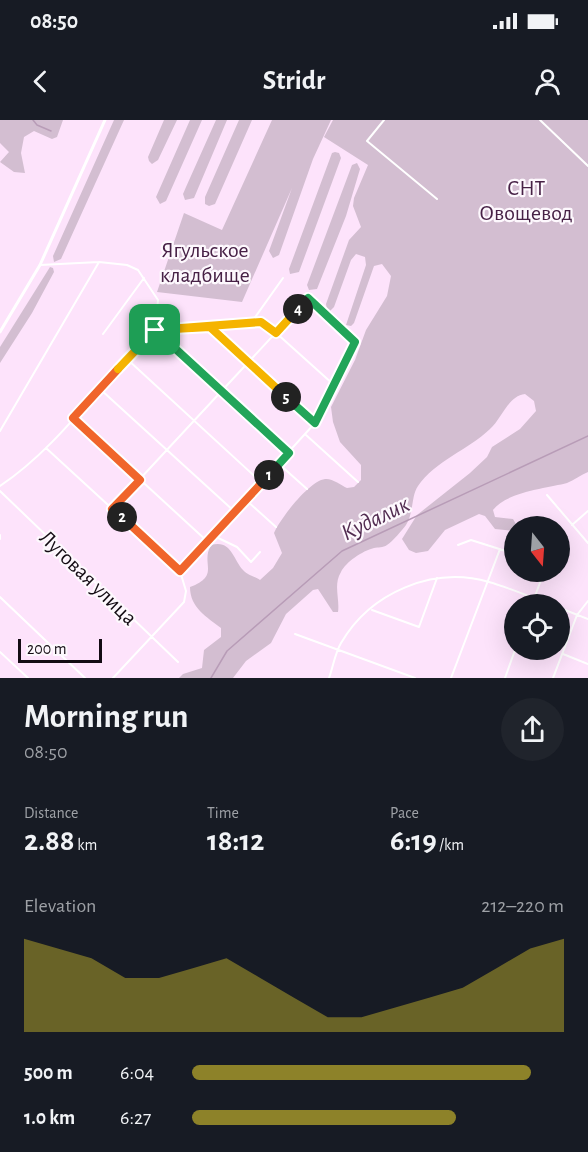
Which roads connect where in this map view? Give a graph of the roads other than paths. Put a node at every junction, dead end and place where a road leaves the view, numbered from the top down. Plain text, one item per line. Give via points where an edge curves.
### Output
1 (105, 120) edge
2 (384, 120) edge
3 (540, 120) edge
4 (588, 166) edge
5 (437, 199) dead end
6 (99, 262) junction
7 (40, 265) junction
8 (144, 278) junction
9 (283, 278) dead end
10 (250, 323) junction
11 (210, 327) junction
12 (155, 330) junction
13 (0, 332) edge
14 (103, 333) dead end
15 (276, 333) junction
16 (127, 359) junction
17 (248, 363) junction
18 (334, 386) junction
19 (100, 389) junction
20 (222, 393) junction
21 (73, 418) junction
22 (194, 421) junction
23 (315, 423) junction
24 (0, 431) edge
25 (306, 435) junction
26 (46, 448) junction
27 (167, 450) junction
28 (289, 453) junction
29 (279, 464) junction
30 (140, 480) junction
31 (358, 482) dead end
32 (262, 483) junction
33 (0, 486) edge
34 (307, 489) dead end
35 (0, 492) edge
36 (547, 495) dead end
37 (246, 500) junction
38 (112, 509) junction
39 (588, 511) edge
40 (235, 512) junction
41 (572, 525) junction
42 (276, 527) dead end
43 (213, 536) junction
44 (208, 542) junction
45 (588, 543) edge
46 (458, 545) dead end
47 (500, 549) junction
48 (504, 551) edge
49 (260, 552) dead end
50 (180, 571) junction
51 (437, 578) junction
52 (488, 582) junction
53 (522, 594) edge
54 (0, 597) edge
55 (588, 602) edge
56 (371, 610) junction
57 (570, 612) edge
58 (578, 615) junction
59 (588, 619) edge
60 (295, 634) dead end
61 (570, 634) edge
62 (152, 637) junction
63 (339, 650) junction
64 (0, 652) edge
65 (570, 657) edge
66 (511, 660) edge
67 (560, 660) edge
68 (178, 662) dead end
69 (588, 664) edge
70 (28, 678) edge
71 (85, 678) edge
72 (113, 678) edge
73 (328, 678) edge
74 (415, 678) edge
75 (452, 678) edge
76 (504, 678) edge
77 (553, 678) edge

1 - 7 street
2 - 5 street via 367,141
3 - 4 street
6 - 7 street
6 - 8 street via 134,267
6 - 24 street
7 - 13 street
8 - 12 street via 158,300
8 - 14 street
9 - 10 street
10 - 11 street
10 - 15 street via 264,322
11 - 12 street
11 - 17 street
12 - 16 street
12 - 20 street
15 - 17 street
15 - 18 street
15 - 18 street via 308,298 355,341
16 - 19 street
16 - 22 street
17 - 20 street
17 - 23 street
18 - 23 street
19 - 21 street
19 - 27 street
20 - 22 street
20 - 28 street
21 - 26 street
21 - 30 street
22 - 27 street
22 - 32 street
23 - 25 street
25 - 28 street
25 - 31 street
26 - 33 street
26 - 38 street
27 - 30 street
27 - 40 street
28 - 29 street
29 - 32 street
29 - 34 street
30 - 38 street
30 - 44 street
32 - 37 street
35 - 62 street, Луговая улица
36 - 41 street
37 - 40 street
37 - 42 street
38 - 50 street
39 - 41 street
40 - 43 street
41 - 45 street
43 - 44 street
43 - 49 street via 237,548 250,562
44 - 50 street
46 - 47 street via 471,540
47 - 48 street
47 - 52 street
50 - 62 street via 186,591 184,602
51 - 52 street
51 - 56 street via 420,580 390,594
51 - 56 street via 419,627
52 - 53 street
52 - 75 street
54 - 71 street
55 - 58 street
56 - 63 street
57 - 58 street
58 - 59 street
58 - 61 street
60 - 63 street
62 - 68 street, Луговая улица
62 - 72 street
63 - 73 street
63 - 74 street
64 - 70 street
65 - 69 street
66 - 76 street
67 - 77 street

